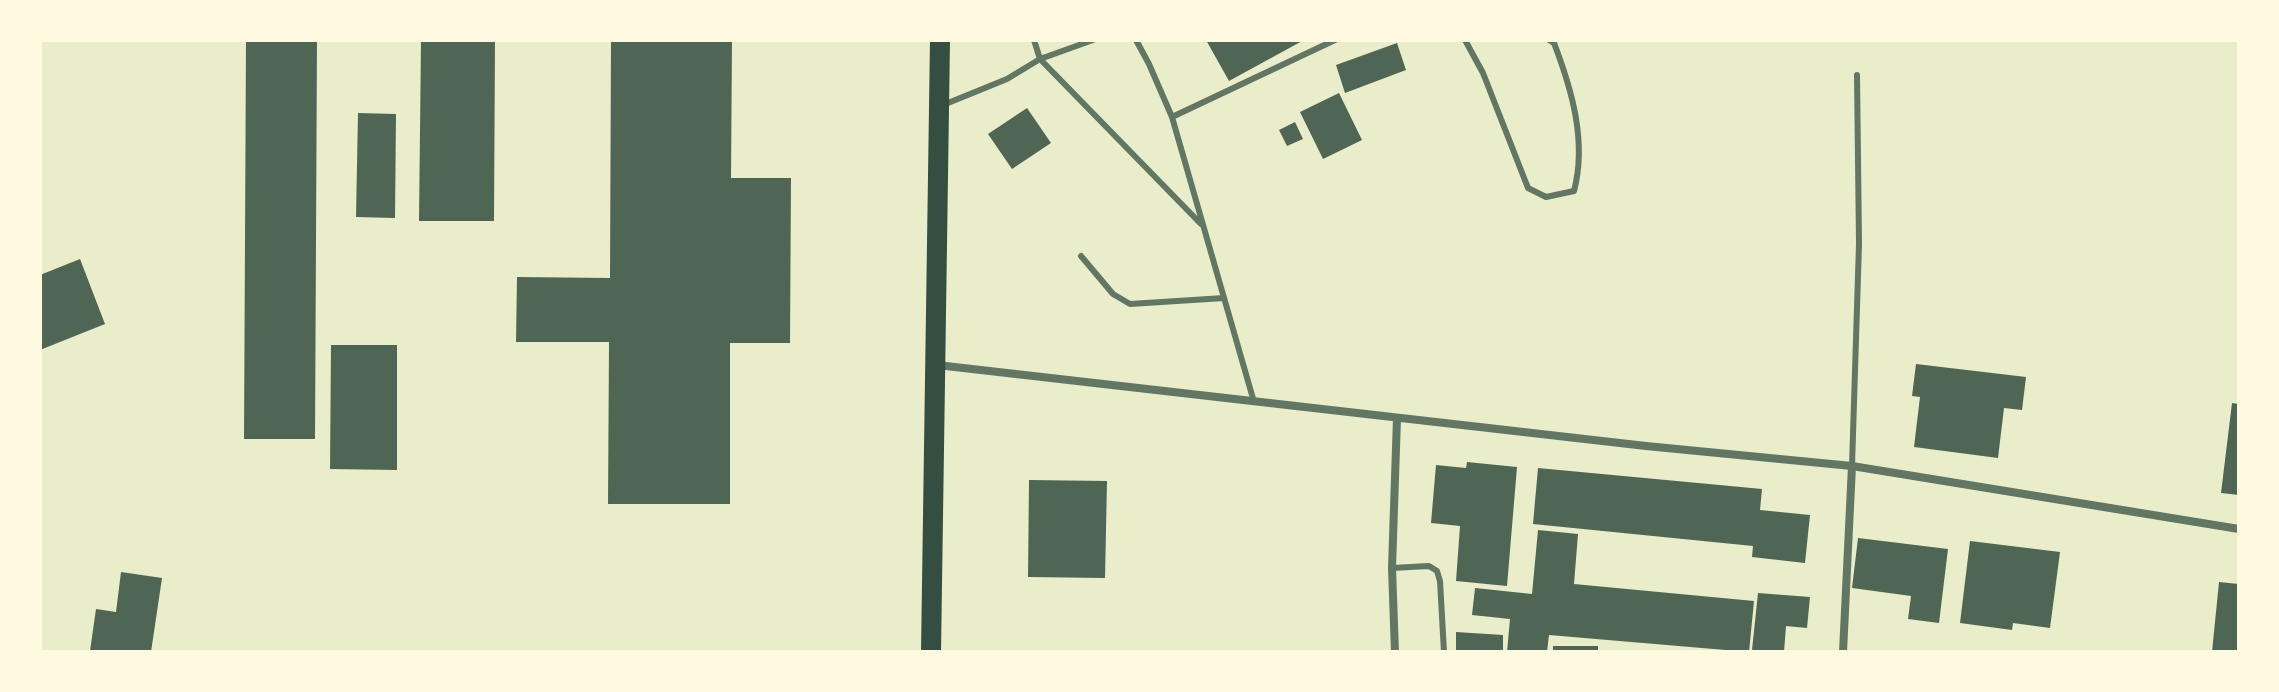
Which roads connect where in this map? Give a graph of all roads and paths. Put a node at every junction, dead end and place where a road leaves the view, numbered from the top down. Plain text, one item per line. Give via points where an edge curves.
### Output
1 (940, 40) edge
2 (1034, 40) edge
3 (1093, 40) edge
4 (1136, 40) edge
5 (1335, 40) edge
6 (1465, 40) edge
7 (1549, 40) edge
8 (1040, 59) junction
9 (1857, 75) dead end
10 (940, 106) junction
11 (1172, 117) junction
12 (1203, 226) junction
13 (1081, 256) dead end
14 (1224, 298) junction
15 (936, 365) junction
16 (1254, 402) junction
17 (1397, 418) junction
18 (1852, 466) junction
19 (2239, 529) edge
20 (1392, 568) junction
21 (931, 652) edge
22 (1395, 652) edge
23 (1444, 652) edge
24 (1843, 652) edge

1 - 10 main road
2 - 8 lane
3 - 8 lane
4 - 11 lane
5 - 11 lane
6 - 7 lane via 1528,188 1546,197 1574,191 1578,176 1571,88
8 - 10 lane via 1007,79
8 - 12 lane
9 - 18 lane via 1859,244
10 - 15 main road
11 - 12 lane
12 - 14 lane
13 - 14 lane via 1113,294 1130,304
14 - 16 lane
15 - 16 street
15 - 21 main road
16 - 17 street
17 - 18 street
17 - 20 street
18 - 19 street
18 - 24 street
20 - 22 street
20 - 23 lane via 1429,566 1437,571

